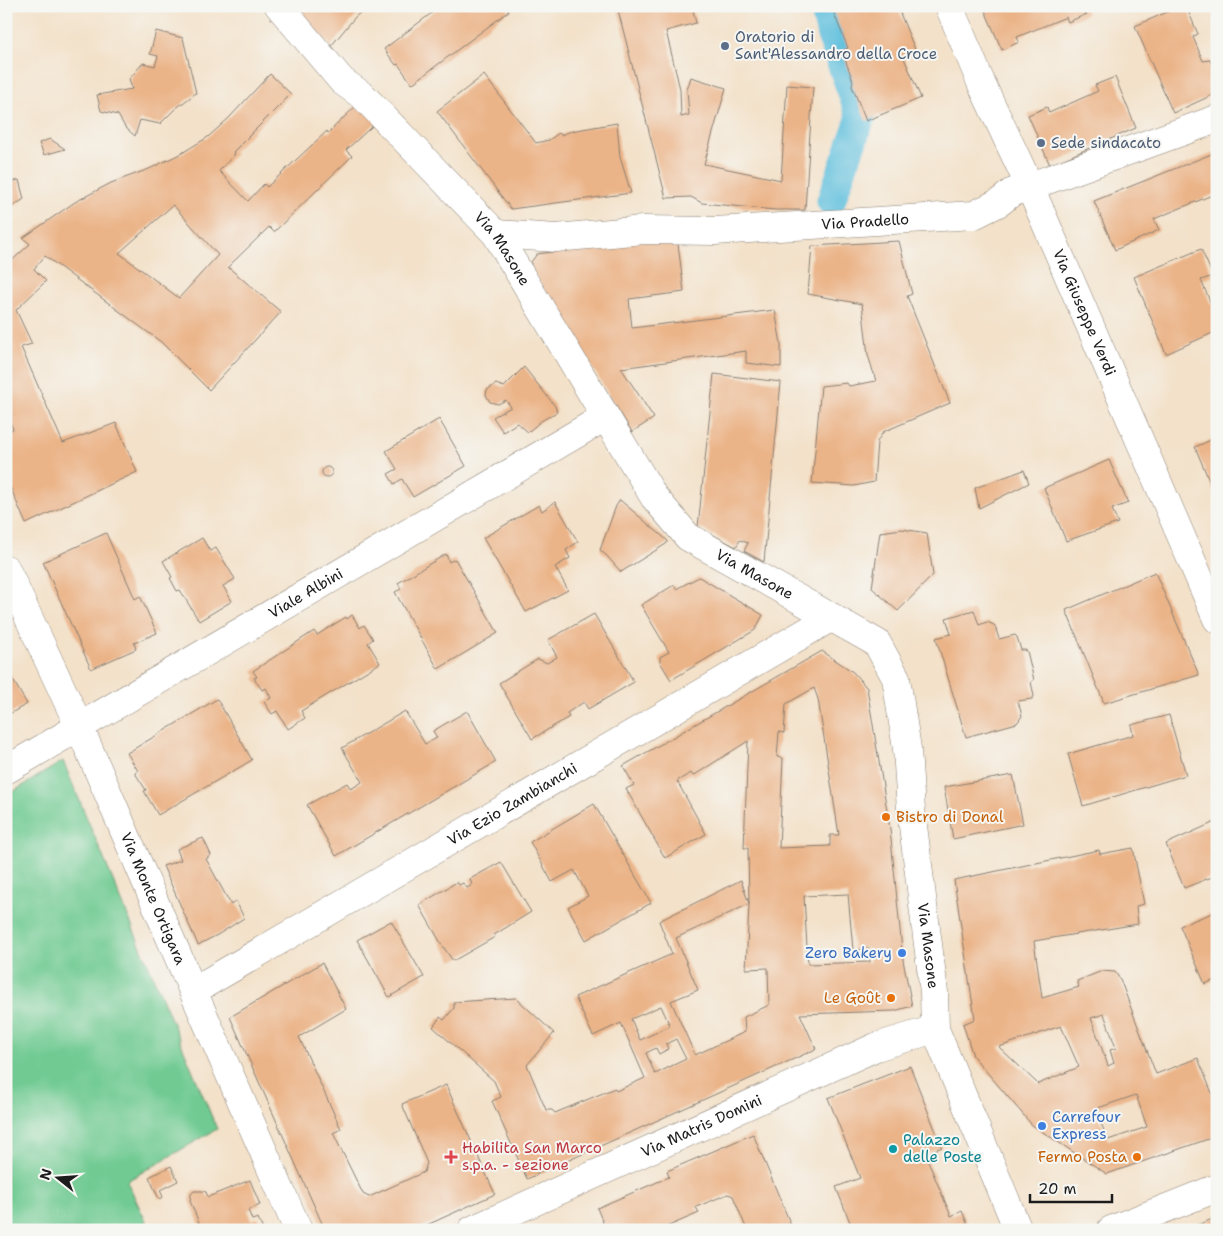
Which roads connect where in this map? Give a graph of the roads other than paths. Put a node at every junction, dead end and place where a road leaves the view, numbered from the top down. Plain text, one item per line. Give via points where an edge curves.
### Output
1 (279, 6) edge
2 (949, 6) edge
3 (1217, 119) edge
4 (1030, 187) junction
5 (496, 234) junction
6 (605, 417) junction
7 (6, 569) edge
8 (832, 617) junction
9 (1217, 619) edge
10 (79, 726) junction
11 (6, 770) edge
12 (193, 991) junction
13 (935, 1029) junction
14 (1217, 1188) edge
15 (298, 1230) edge
16 (472, 1230) edge
17 (1018, 1230) edge
18 (1111, 1230) edge

1 - 5 street, Via Masone via 342,81 363,96
2 - 4 street, Via Giuseppe Verdi
3 - 4 street, Via Pradello
4 - 5 street, Via Pradello via 1011,193 974,215 715,231 643,230 556,238
4 - 9 street, Via Giuseppe Verdi
5 - 6 street, Via Masone
6 - 8 street, Via Masone via 654,497 688,538
6 - 10 street, Viale Albini
7 - 10 street, Via Monte Ortigara
8 - 12 street, Via Ezio Zambianchi
8 - 13 street, Via Masone via 877,643 896,678 907,749 911,810 934,992
10 - 11 street, Viale Albini
10 - 12 street, Via Monte Ortigara
12 - 15 street, Via Monte Ortigara
13 - 16 street, Via Matris Domini via 876,1047
13 - 17 street, Via Masone
14 - 18 street

